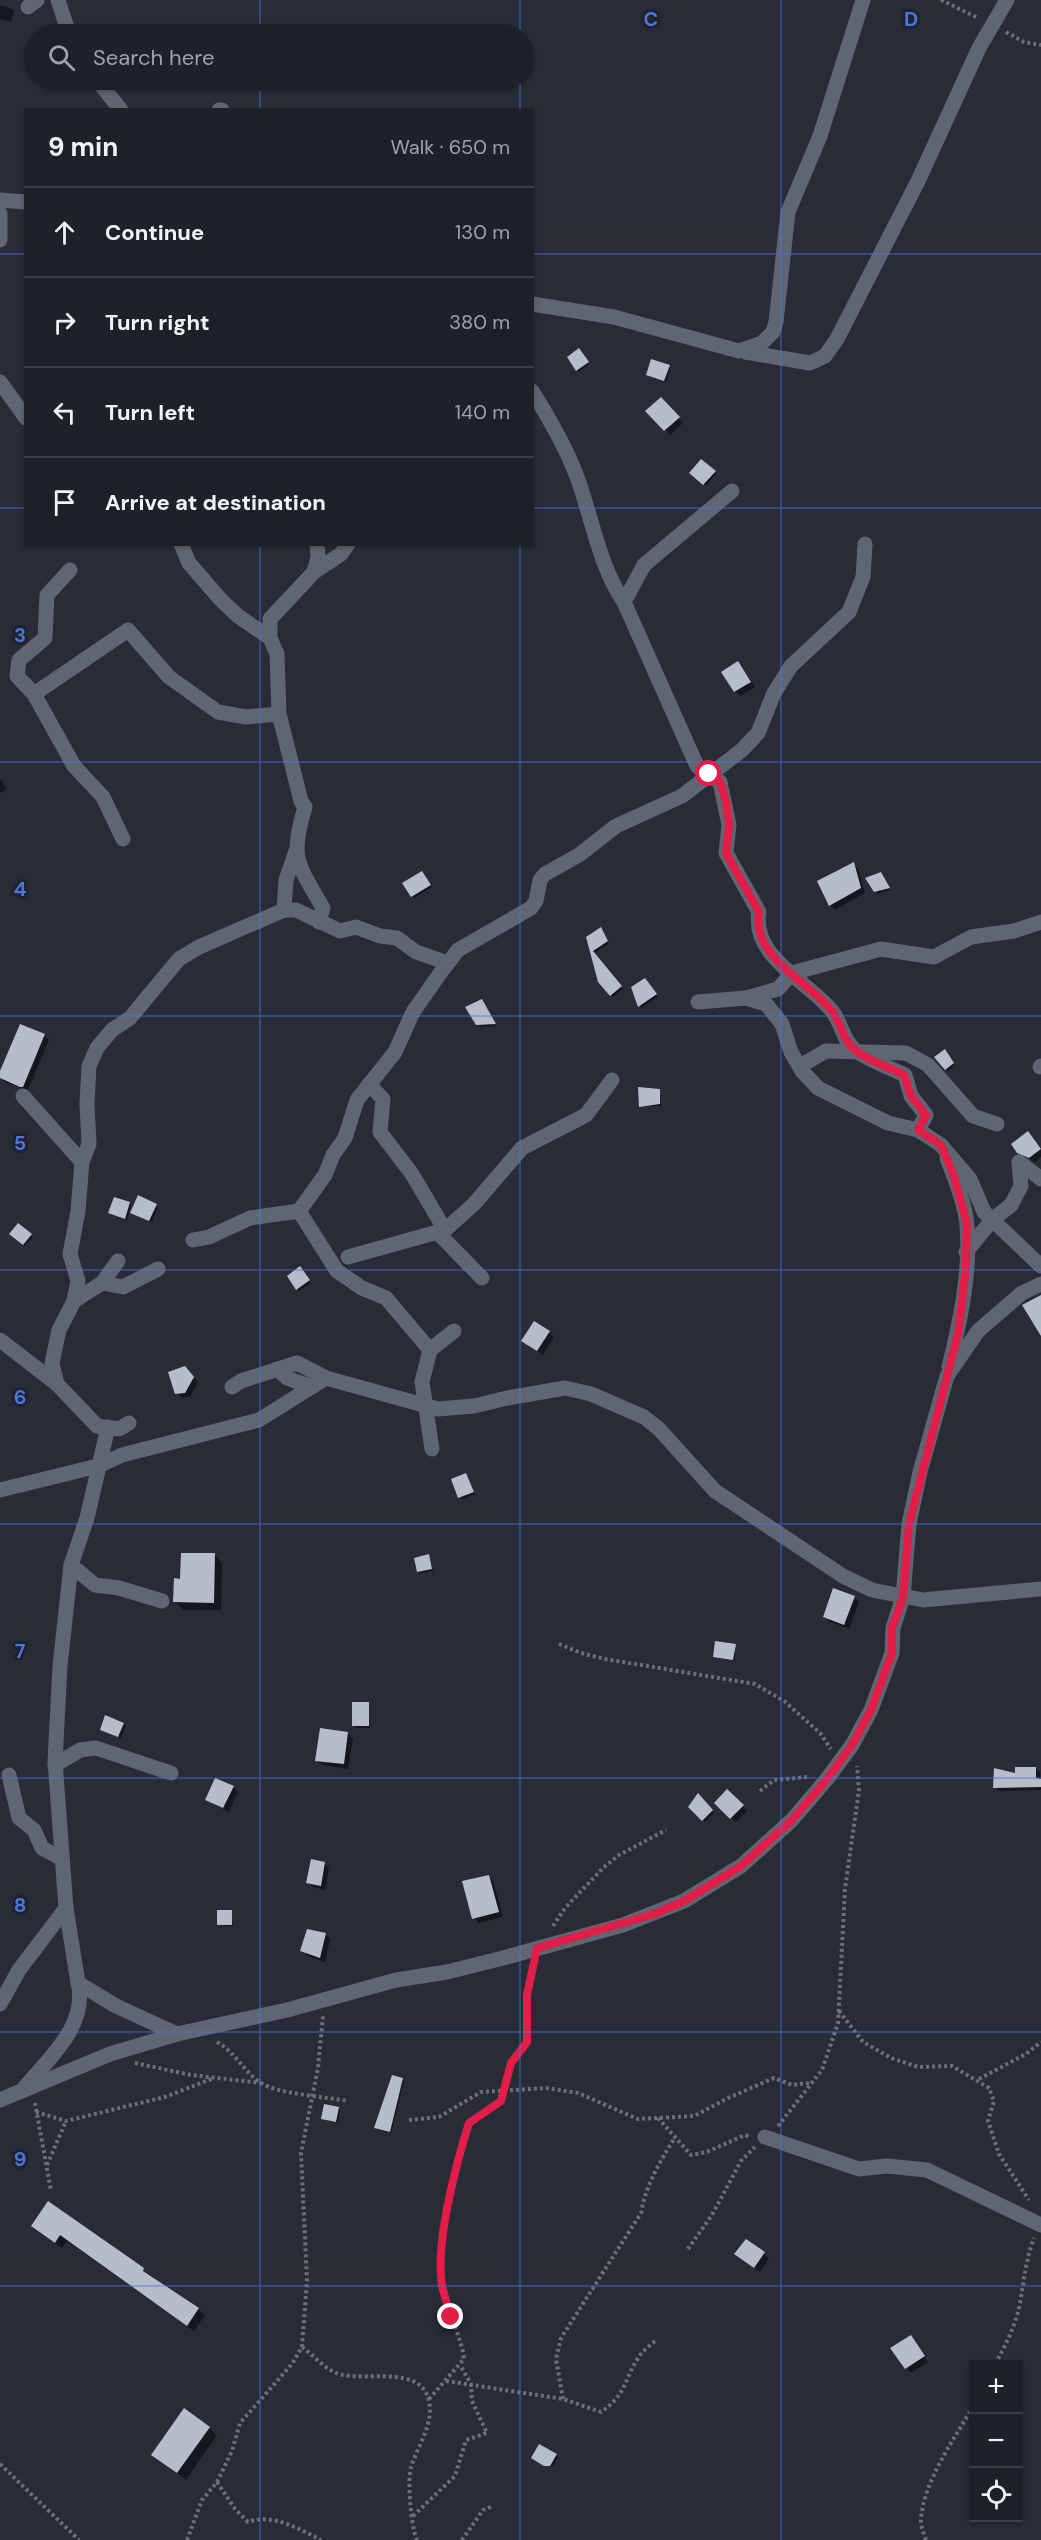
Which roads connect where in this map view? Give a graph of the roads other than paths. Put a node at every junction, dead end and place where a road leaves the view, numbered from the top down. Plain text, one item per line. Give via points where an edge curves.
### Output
1 (58, 0) edge
2 (863, 0) edge
3 (1007, 0) edge
4 (66, 24) edge
5 (105, 90) edge
6 (119, 108) edge
7 (0, 200) edge
8 (24, 202) edge
9 (0, 213) edge
10 (0, 240) edge
11 (534, 304) edge
12 (739, 351) junction
13 (0, 382) edge
14 (534, 394) edge
15 (24, 415) edge
16 (732, 491) dead end
17 (865, 544) dead end
18 (182, 546) edge
19 (317, 546) edge
20 (347, 546) edge
21 (70, 570) dead end
22 (314, 572) junction
23 (624, 602) junction
24 (270, 638) junction
25 (34, 694) junction
26 (279, 714) junction
27 (709, 774) junction
28 (123, 839) dead end
29 (296, 850) junction
30 (284, 910) junction
31 (319, 922) junction
32 (1041, 922) edge
33 (448, 963) junction
34 (792, 973) junction
35 (746, 998) junction
36 (698, 1002) dead end
37 (856, 1051) junction
38 (800, 1066) junction
39 (612, 1080) dead end
40 (369, 1084) junction
41 (23, 1096) dead end
42 (997, 1124) dead end
43 (918, 1130) junction
44 (941, 1145) junction
45 (82, 1162) junction
46 (1041, 1179) edge
47 (299, 1211) junction
48 (992, 1220) junction
49 (441, 1231) junction
50 (193, 1240) dead end
51 (966, 1252) junction
52 (348, 1257) dead end
53 (118, 1261) dead end
54 (1041, 1266) edge
55 (158, 1269) dead end
56 (482, 1278) dead end
57 (102, 1283) junction
58 (1041, 1284) edge
59 (74, 1301) junction
60 (454, 1331) dead end
61 (0, 1340) edge
62 (430, 1350) junction
63 (277, 1369) junction
64 (947, 1376) junction
65 (326, 1378) junction
66 (57, 1384) junction
67 (232, 1387) dead end
68 (312, 1387) junction
69 (424, 1404) junction
70 (129, 1423) dead end
71 (108, 1427) junction
72 (432, 1449) dead end
73 (98, 1466) junction
74 (0, 1490) edge
75 (71, 1565) junction
76 (1041, 1589) edge
77 (903, 1597) junction
78 (162, 1601) dead end
79 (55, 1765) junction
80 (171, 1773) dead end
81 (9, 1775) dead end
82 (62, 1859) junction
83 (66, 1908) junction
84 (78, 1983) junction
85 (0, 2004) edge
86 (177, 2034) junction
87 (28, 2087) junction
88 (0, 2100) edge
89 (765, 2137) road end
90 (1040, 2224) edge

1 - 4 street
2 - 12 street via 820,136 788,212 773,332 762,343
3 - 12 street via 979,48 918,181 825,356 810,363
5 - 6 street
7 - 8 street
9 - 10 street
11 - 12 street via 614,317
13 - 15 street
14 - 23 street via 576,475 612,585
16 - 23 street via 644,565
17 - 27 street via 863,577 849,612 791,666 774,693 758,733
18 - 24 street via 189,563 221,600
19 - 22 street
20 - 22 street via 341,555
21 - 25 street via 47,595 45,638 19,660 17,676
22 - 24 street via 270,619
23 - 27 street via 697,766
24 - 26 street via 277,654
25 - 26 street via 128,630 169,677 218,712 246,717
25 - 28 street via 74,766 103,797
26 - 29 street via 305,807
27 - 33 street via 682,796 616,826 579,855 545,874 531,908 458,950
27 - 34 street via 720,782 726,801 726,853 759,912 758,921 775,961
29 - 30 street via 286,880
29 - 31 street via 301,873 323,908
30 - 31 street via 296,910
30 - 45 street via 179,959 130,1018 112,1030 97,1048 89,1066 89,1144
31 - 33 street via 340,931 357,927 397,938 416,952
32 - 34 street via 1014,931 971,937 934,957 880,949
33 - 40 street via 413,1012 394,1052
34 - 35 street via 778,989
34 - 37 street via 834,1013 841,1033
35 - 36 street
35 - 38 street via 766,1004 782,1024
37 - 38 street via 826,1051
37 - 42 street via 906,1053 935,1072 973,1116
37 - 43 street via 904,1075 911,1096 926,1115
38 - 43 street via 818,1088 842,1102 888,1123
39 - 49 street via 586,1115 522,1148 474,1204
40 - 47 street via 357,1100 345,1138 325,1175
40 - 49 street via 383,1100 380,1132 412,1174
41 - 45 street
43 - 44 street
44 - 48 street via 970,1179 984,1212
44 - 51 street via 967,1224
45 - 59 street via 70,1254 78,1281
46 - 48 street via 1019,1162 1021,1186 1011,1205
47 - 50 street via 250,1218
47 - 62 street via 337,1271 386,1298
48 - 51 street
48 - 54 street
49 - 52 street
49 - 56 street
51 - 64 street via 958,1334
53 - 57 street
55 - 57 street via 123,1287
57 - 59 street
58 - 64 street via 1022,1293 978,1331
59 - 66 street via 58,1330 52,1364
60 - 62 street
61 - 66 street
62 - 69 street via 422,1382
63 - 65 street via 297,1363
63 - 67 street
63 - 68 street via 287,1378
64 - 77 street via 909,1524
65 - 68 street
65 - 69 street
66 - 71 street via 98,1426
68 - 73 street via 259,1420 122,1455
69 - 72 street
69 - 77 street via 438,1410 474,1407 565,1389 616,1403 644,1417 715,1491 734,1504 843,1576 872,1590
70 - 71 street via 119,1429
71 - 73 street
73 - 74 street
73 - 75 street via 87,1518
75 - 78 street via 95,1585
75 - 79 street
76 - 77 street via 923,1600
77 - 86 street via 892,1628 892,1653 885,1676 856,1738 827,1779 768,1844 717,1883 654,1914 537,1948
79 - 80 street via 80,1750 96,1748
79 - 82 street
81 - 82 street via 19,1818 34,1830 42,1848
82 - 83 street
83 - 84 street
83 - 85 street via 19,1970
84 - 86 street via 116,2006
84 - 87 street via 81,1996 77,2020
86 - 87 street via 110,2054
87 - 88 street
89 - 90 street via 859,2169 887,2166 927,2170

